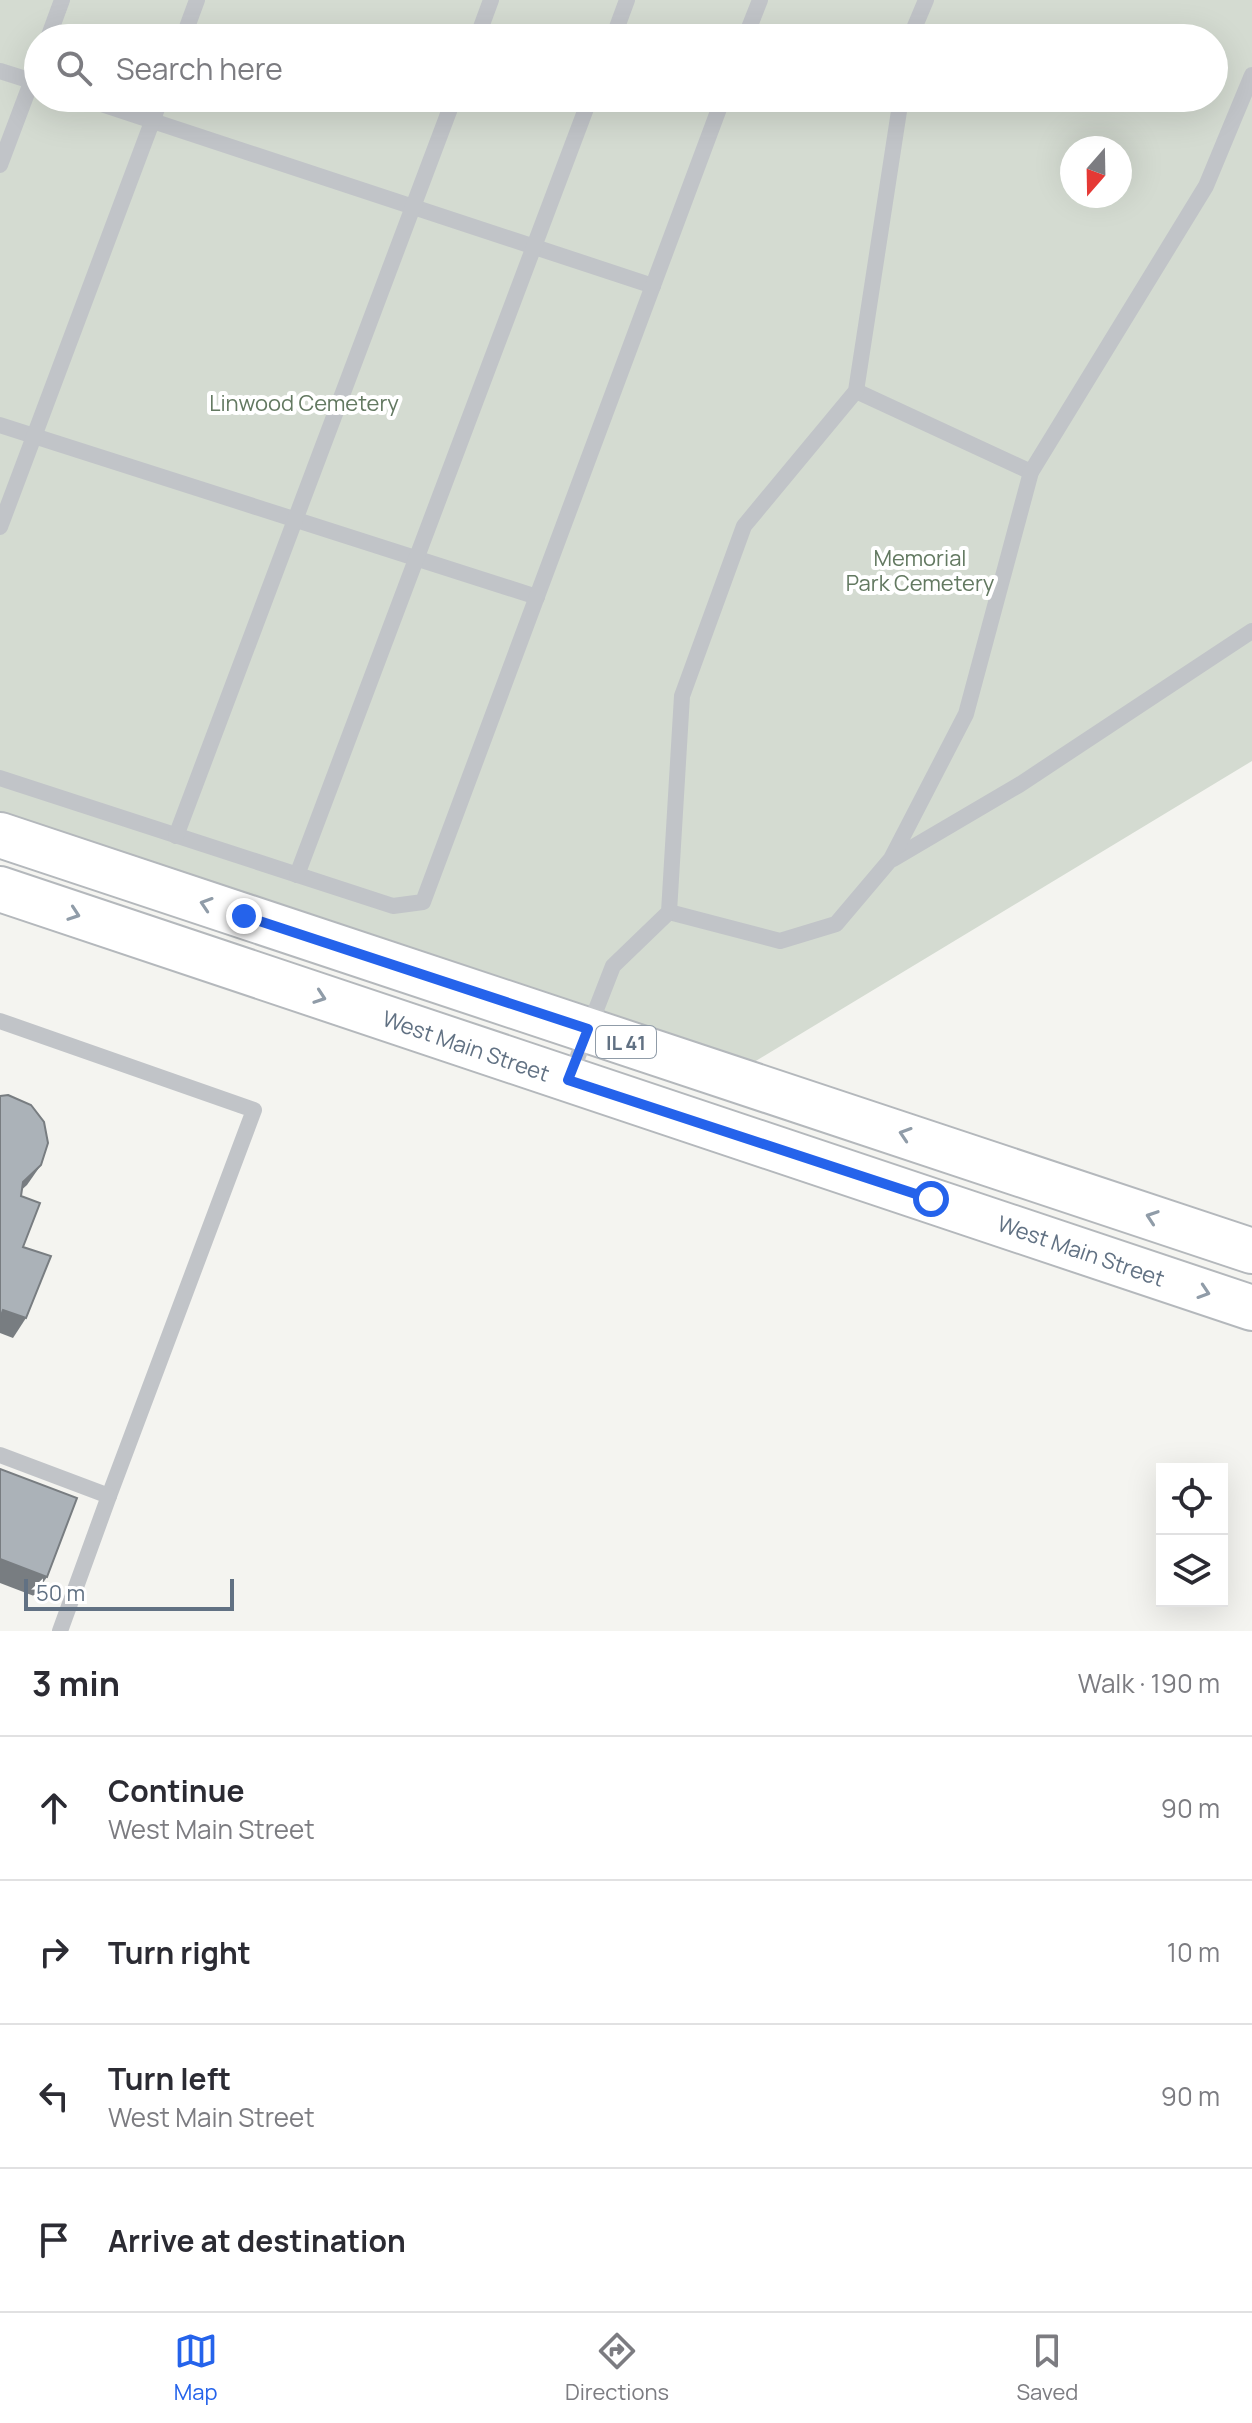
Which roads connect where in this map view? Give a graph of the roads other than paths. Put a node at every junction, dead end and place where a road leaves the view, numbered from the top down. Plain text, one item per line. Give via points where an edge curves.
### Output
1 (62, 0) edge
2 (197, 0) edge
3 (491, 0) edge
4 (627, 0) edge
5 (760, 0) edge
6 (926, 0) edge
7 (53, 24) edge
8 (188, 24) edge
9 (482, 24) edge
10 (618, 24) edge
11 (751, 24) edge
12 (916, 24) edge
13 (0, 71) edge
14 (1252, 75) edge
15 (24, 79) edge
16 (24, 108) edge
17 (125, 112) edge
18 (156, 112) edge
19 (449, 112) edge
20 (585, 112) edge
21 (718, 112) edge
22 (899, 112) edge
23 (152, 121) junction
24 (0, 165) edge
25 (413, 207) junction
26 (534, 246) junction
27 (653, 286) junction
28 (856, 391) junction
29 (0, 425) edge
30 (33, 436) junction
31 (1031, 472) junction
32 (295, 519) junction
33 (0, 527) edge
34 (417, 558) junction
35 (537, 597) junction
36 (1252, 631) edge
37 (0, 778) edge
38 (0, 835) edge
39 (176, 836) junction
40 (891, 859) junction
41 (297, 875) junction
42 (0, 889) edge
43 (669, 912) junction
44 (0, 1021) edge
45 (588, 1029) junction
46 (568, 1080) junction
47 (1252, 1251) edge
48 (1252, 1308) edge
49 (0, 1455) edge
50 (109, 1496) junction
51 (60, 1631) edge

1 - 7 lane
2 - 8 lane
3 - 9 lane
4 - 10 lane
5 - 11 lane
6 - 12 lane
13 - 15 lane
14 - 31 lane via 1206,186
16 - 24 lane
17 - 23 lane
18 - 23 lane
19 - 25 lane
20 - 26 lane
21 - 27 lane
22 - 28 lane
23 - 25 lane
23 - 30 lane
25 - 26 lane
25 - 32 lane
26 - 27 lane
26 - 34 lane
27 - 35 lane
28 - 31 lane
28 - 43 lane via 744,526 682,696
29 - 30 lane
30 - 32 lane
30 - 33 lane
31 - 40 lane via 966,714
32 - 34 lane
32 - 39 lane
34 - 35 lane
34 - 41 lane
35 - 41 lane via 423,902 393,906
36 - 40 lane via 1019,785
37 - 39 lane
45 -> 38 main road, IL 41
39 - 41 lane
40 - 43 lane via 836,924 780,941
42 -> 46 main road, West Main Street / IL 41
43 - 45 lane via 613,966
44 - 50 lane via 254,1110
45 - 46 lane
47 -> 45 main road, IL 41
46 -> 48 main road, West Main Street / IL 41
49 - 50 lane
50 - 51 lane

